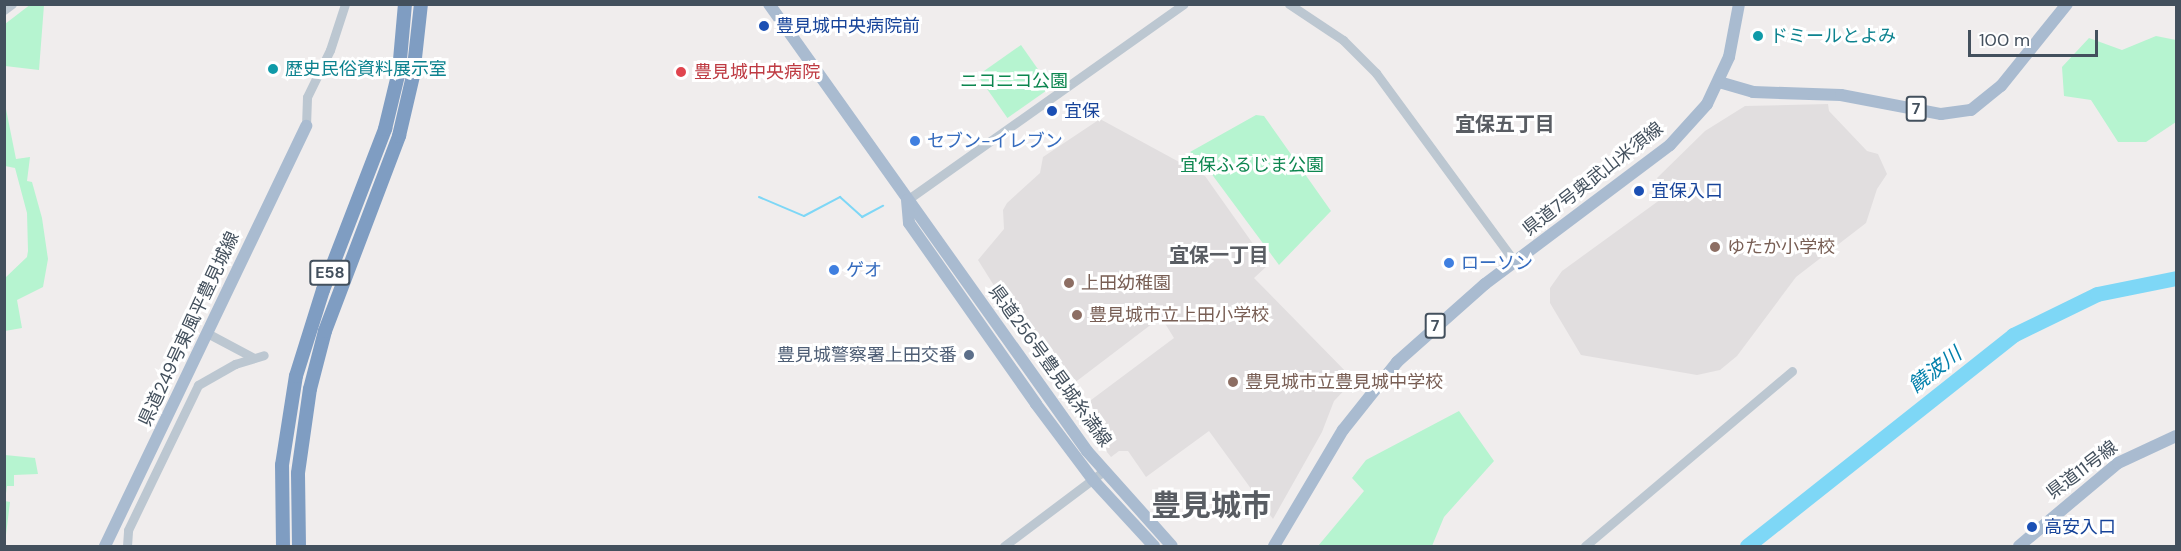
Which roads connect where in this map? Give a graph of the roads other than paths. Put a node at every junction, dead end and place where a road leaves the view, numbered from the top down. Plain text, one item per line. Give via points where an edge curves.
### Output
1 (12, 4) edge
2 (345, 4) edge
3 (405, 4) edge
4 (421, 4) edge
5 (768, 4) edge
6 (1184, 4) edge
7 (1289, 4) edge
8 (1739, 4) edge
9 (2067, 4) edge
10 (4, 10) edge
11 (1719, 82) junction
12 (306, 126) joint
13 (907, 200) junction
14 (1515, 262) junction
15 (207, 333) junction
16 (264, 355) dead end
17 (254, 358) junction
18 (1792, 371) dead end
19 (2176, 436) edge
20 (1104, 471) junction
21 (1093, 480) junction
22 (105, 546) edge
23 (127, 546) edge
24 (283, 546) edge
25 (299, 546) edge
26 (1005, 546) edge
27 (1154, 546) edge
28 (1172, 546) edge
29 (1274, 546) edge
30 (1585, 546) edge
31 (2019, 546) edge

1 - 10 street
2 - 12 street via 330,50 307,97 310,114
3 - 24 highway, E58 via 399,71 385,129 323,290 296,376 282,465
4 - 25 highway, E58 via 413,76 399,136 325,331 310,389 298,473
5 - 13 main road, 県道256号豊見城糸満線
6 - 13 street
7 - 14 street via 1342,40 1376,73
8 - 11 main road, 7 via 1733,43
9 - 11 main road, 7 via 2001,86 1971,111 1941,114 1840,95 1753,92
11 - 14 main road, 県道7号奥武山米須線 / 7 via 1707,104 1670,145
12 - 15 main road, 県道249号東風平豊見城線
13 - 20 main road, 県道256号豊見城糸満線
13 - 21 main road, 県道256号豊見城糸満線 via 909,223
14 - 29 main road, 県道7号奥武山米須線 / 7 via 1440,321 1371,391
15 - 17 street
15 - 22 main road, 県道249号東風平豊見城線
16 - 17 street
17 - 23 street via 198,385 128,530
18 - 30 street
19 - 31 main road, 県道11号線 via 2118,464 2066,503
20 - 21 street
20 - 28 main road, 県道256号豊見城糸満線
21 - 26 street
21 - 27 main road, 県道256号豊見城糸満線

